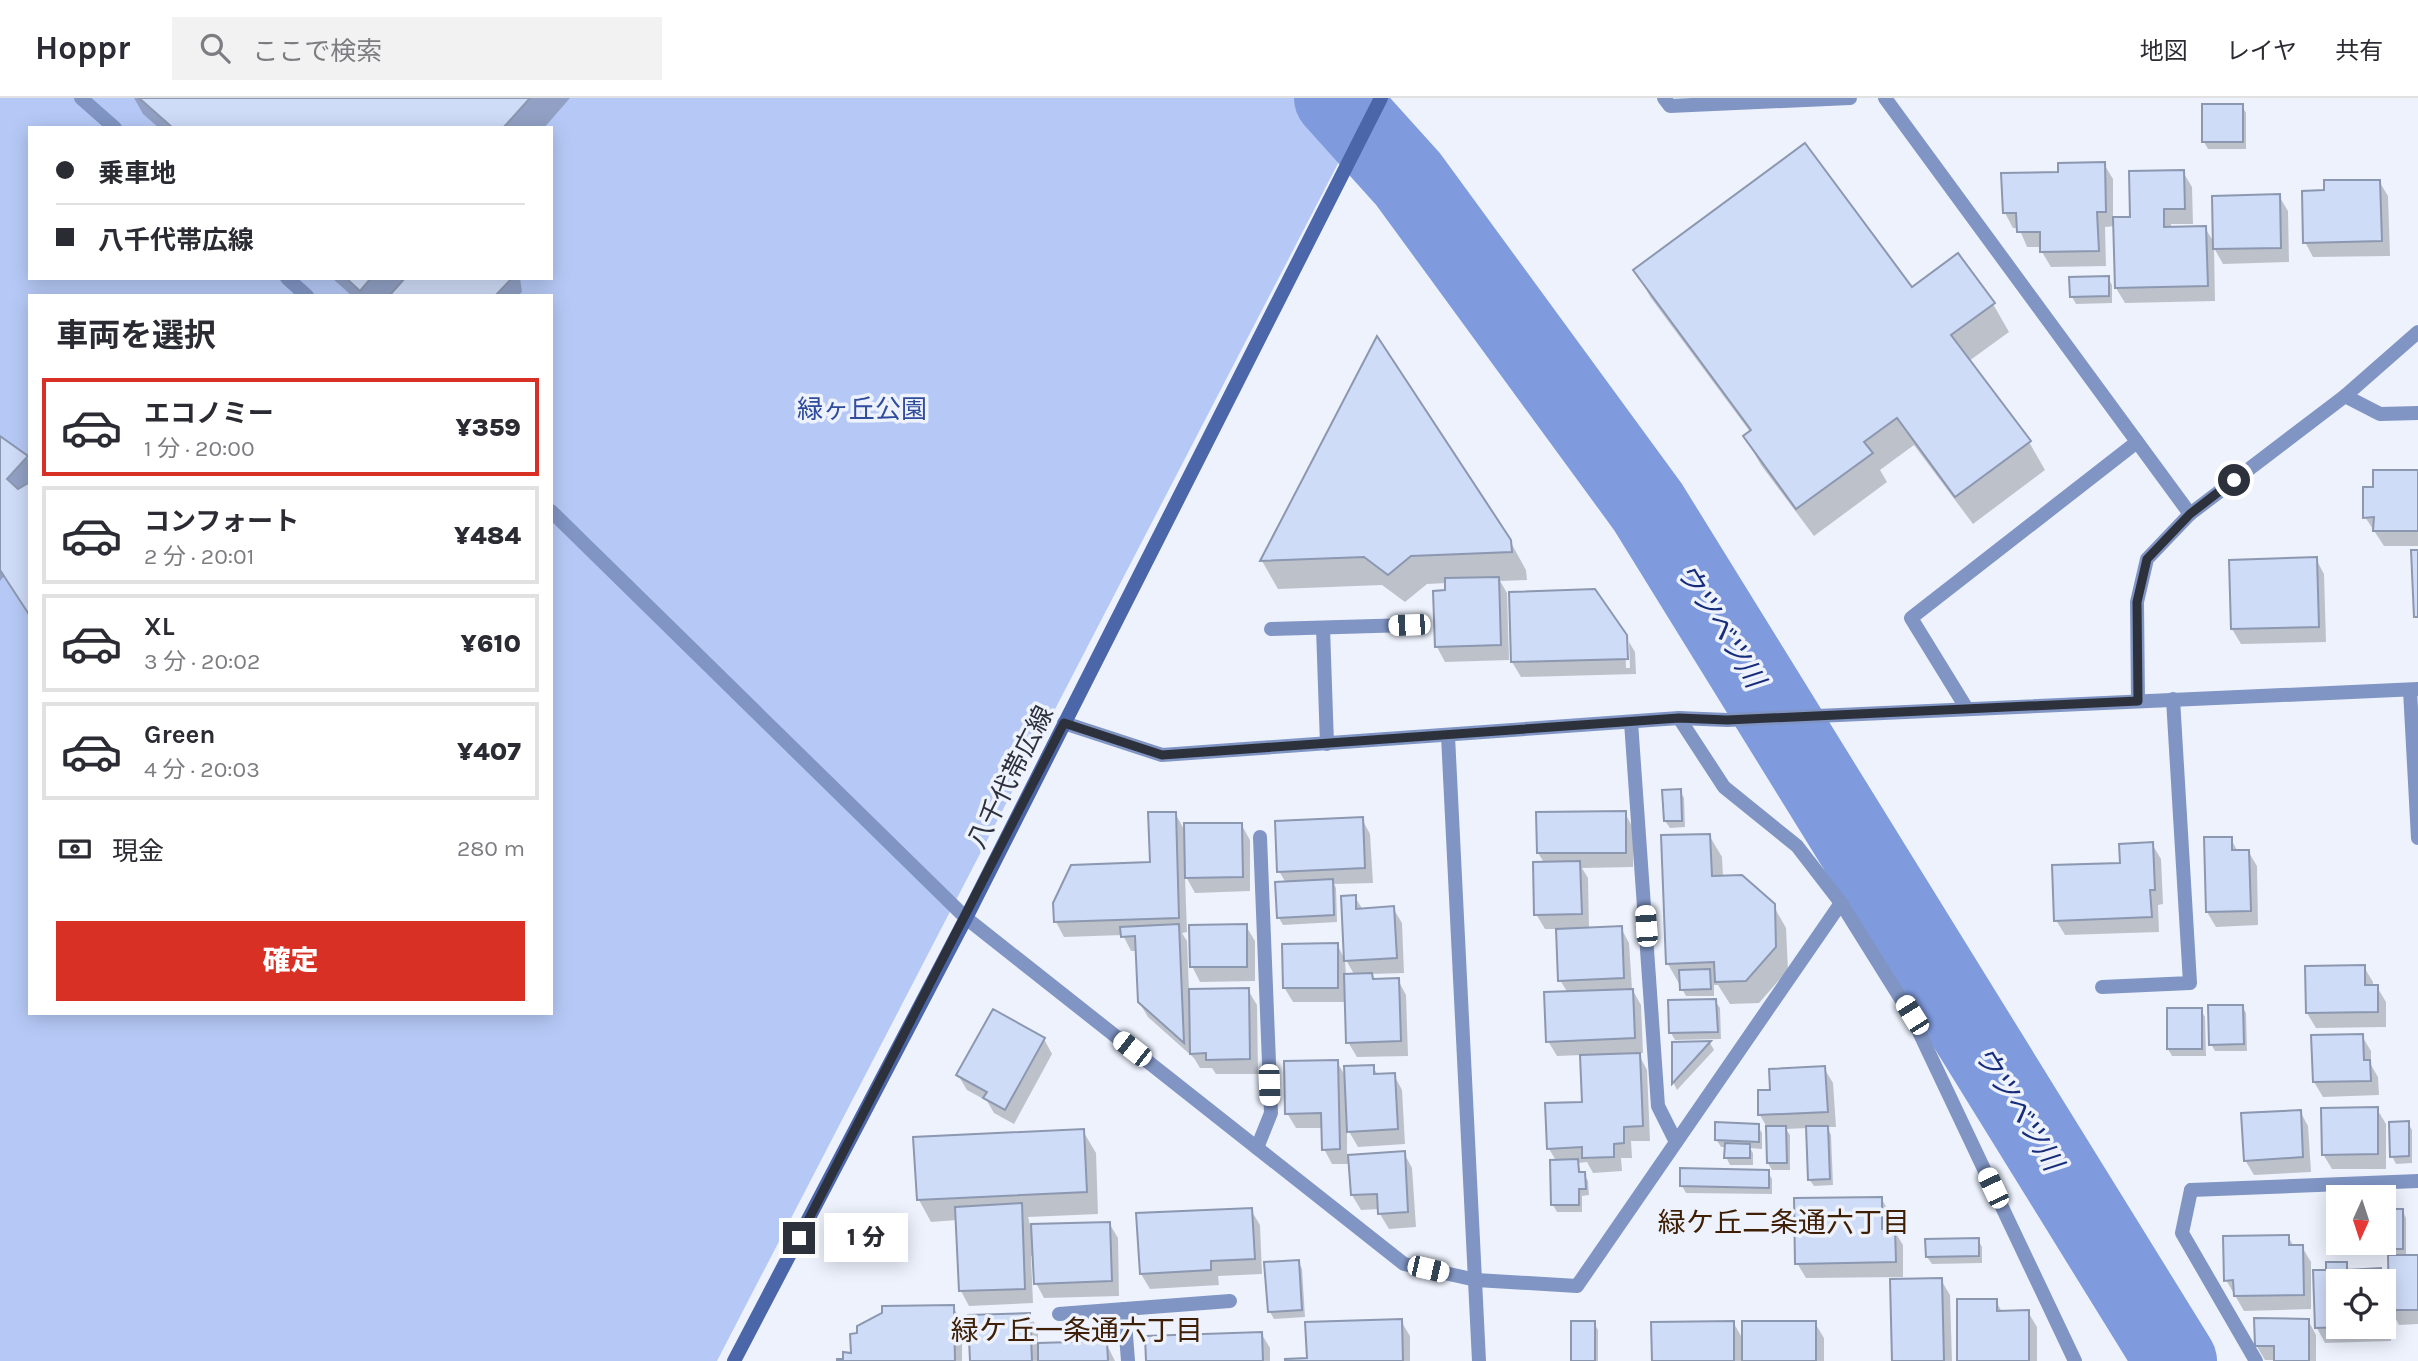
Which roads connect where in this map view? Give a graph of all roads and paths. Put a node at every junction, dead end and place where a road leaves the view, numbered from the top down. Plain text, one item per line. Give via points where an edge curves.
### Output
1 (81, 98) edge
2 (1381, 98) edge
3 (1664, 98) edge
4 (1850, 98) edge
5 (1885, 98) edge
6 (113, 126) edge
7 (289, 280) edge
8 (305, 294) edge
9 (2418, 332) edge
10 (2345, 396) junction
11 (2418, 413) edge
12 (2137, 442) junction
13 (553, 513) edge
14 (2190, 514) junction
15 (1409, 625) dead end
16 (1323, 628) junction
17 (1271, 629) dead end
18 (2414, 690) edge
19 (2173, 699) junction
20 (2138, 701) junction
21 (1967, 709) junction
22 (1679, 718) junction
23 (1631, 722) junction
24 (1064, 723) junction
25 (1448, 736) junction
26 (1327, 744) junction
27 (1260, 837) dead end
28 (2418, 838) edge
29 (1841, 903) junction
30 (966, 918) junction
31 (2102, 987) dead end
32 (1676, 1142) junction
33 (1257, 1148) junction
34 (2418, 1181) edge
35 (1476, 1280) junction
36 (1230, 1301) dead end
37 (1124, 1309) junction
38 (1059, 1314) dead end
39 (734, 1361) edge
40 (1128, 1361) edge
41 (1479, 1361) edge
42 (2075, 1361) edge
43 (2256, 1361) edge

1 - 6 street
2 - 24 main road, 八千代帯広線
3 - 4 street via 1670,106
5 - 12 street
7 - 8 street
9 - 10 street
10 - 11 street via 2380,414
10 - 14 street
12 - 14 street
12 - 21 street via 1911,618
13 - 30 street
14 - 20 street via 2147,559 2137,602
15 - 16 street
16 - 17 street
16 - 26 street
18 - 19 street
18 - 28 street
19 - 20 street
19 - 31 street via 2190,983
20 - 21 street
21 - 22 street
22 - 23 street
22 - 29 street via 1724,787 1797,846
23 - 25 street
23 - 32 street via 1658,1106
24 - 26 street via 1162,755
24 - 30 main road, 八千代帯広線
25 - 26 street
25 - 35 street
27 - 33 street via 1270,1113
29 - 32 street
29 - 42 street via 1912,1015
30 - 33 street
30 - 39 main road, 八千代帯広線
32 - 35 street via 1577,1286
33 - 35 street via 1404,1264
34 - 43 street via 2191,1190 2182,1233
35 - 41 street
36 - 37 street
37 - 38 street
37 - 40 street

